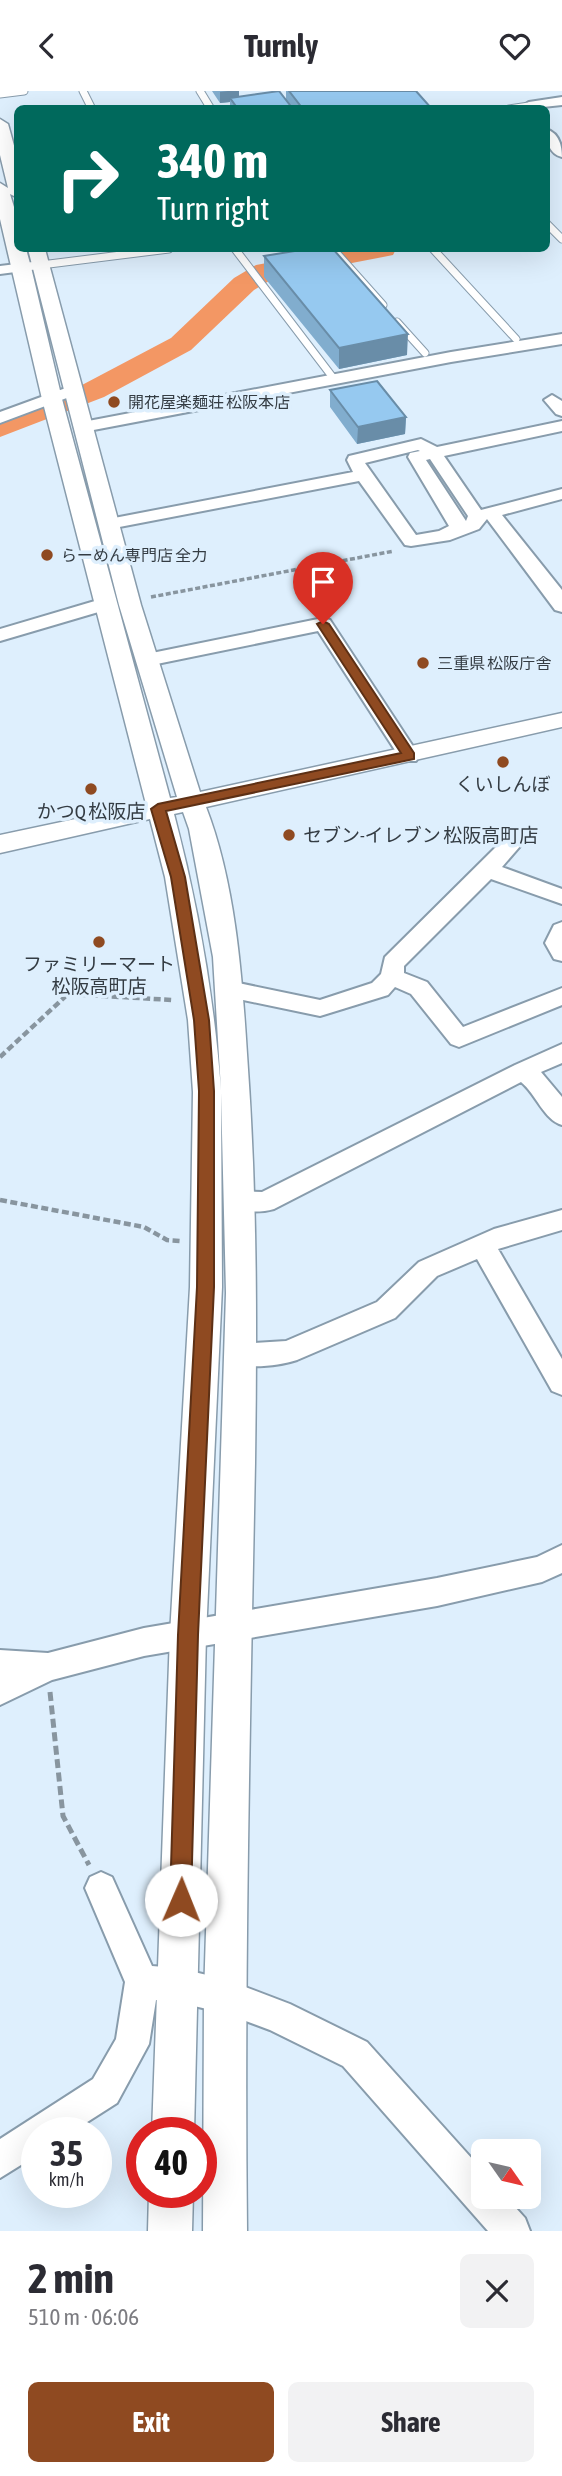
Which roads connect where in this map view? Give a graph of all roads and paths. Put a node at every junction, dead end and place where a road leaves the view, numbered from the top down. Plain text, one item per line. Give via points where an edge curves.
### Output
1 (24, 91) edge
2 (0, 94) edge
3 (562, 100) edge
4 (538, 105) edge
5 (0, 124) edge
6 (550, 138) edge
7 (562, 153) edge
8 (12, 185) edge
9 (550, 224) edge
10 (562, 239) edge
11 (20, 252) edge
12 (116, 252) edge
13 (237, 252) edge
14 (336, 252) edge
15 (436, 252) edge
16 (39, 257) edge
17 (345, 262) joint
18 (22, 267) junction
19 (0, 270) edge
20 (516, 339) dead end
21 (562, 339) edge
22 (425, 353) dead end
23 (334, 379) junction
24 (67, 405) junction
25 (0, 418) edge
26 (562, 426) edge
27 (434, 453) junction
28 (363, 475) junction
29 (562, 494) edge
30 (484, 515) junction
31 (109, 524) junction
32 (458, 529) junction
33 (394, 550) dead end
34 (143, 599) dead end
35 (105, 604) junction
36 (562, 605) edge
37 (0, 635) edge
38 (146, 660) junction
39 (562, 720) edge
40 (409, 756) junction
41 (187, 790) junction
42 (158, 809) junction
43 (0, 844) edge
44 (511, 844) dead end
45 (488, 870) junction
46 (562, 897) edge
47 (562, 930) edge
48 (562, 953) edge
49 (392, 977) junction
50 (229, 989) junction
51 (562, 996) edge
52 (199, 1001) junction
53 (562, 1053) edge
54 (0, 1057) edge
55 (523, 1071) junction
56 (562, 1116) edge
57 (0, 1200) edge
58 (240, 1201) junction
59 (562, 1220) edge
60 (206, 1243) junction
61 (483, 1247) junction
62 (240, 1355) junction
63 (562, 1383) edge
64 (562, 1558) edge
65 (235, 1626) junction
66 (188, 1635) junction
67 (0, 1664) edge
68 (48, 1667) junction
69 (0, 1690) edge
70 (101, 1888) joint
71 (142, 1982) junction
72 (177, 1986) junction
73 (224, 1996) junction
74 (64, 2117) edge
75 (173, 2117) edge
76 (21, 2145) edge
77 (0, 2160) edge
78 (171, 2208) edge
79 (170, 2231) edge
80 (225, 2231) edge
81 (512, 2231) edge

1 - 2 lane
3 - 4 street
5 - 8 street
6 - 7 street
9 - 10 lane
11 - 18 street
12 - 16 lane
13 - 23 lane
14 - 17 lane
15 - 20 lane
16 - 18 street
16 - 24 street
17 - 22 lane
18 - 19 street
18 - 24 street
21 - 23 street
23 - 24 street
24 - 25 street
24 - 31 street
24 - 35 street
26 - 27 street
27 - 28 street via 421,444 355,460
27 - 30 street
27 - 32 street via 416,457
28 - 31 street
28 - 32 street via 411,541
29 - 30 street
30 - 32 street via 473,525
30 - 36 street
31 - 38 street
33 - 34 path
35 - 37 street
35 - 42 street
38 - 40 street via 323,624
38 - 41 street
39 - 40 street
40 - 41 street
41 - 42 street
41 - 50 street via 202,829
42 - 43 street
42 - 52 street via 178,877
44 - 45 street
45 - 46 street
45 - 49 street via 393,963
47 - 48 street via 556,943
49 - 50 street via 380,989 320,1008
49 - 51 street via 419,988 459,1038
50 - 58 street
52 - 54 path via 68,993
52 - 60 street via 207,1091
53 - 55 street
55 - 56 street via 540,1084
55 - 58 street via 265,1202
57 - 60 path via 144,1227 167,1240
58 - 62 street
59 - 61 street via 503,1235
60 - 66 street
61 - 62 street via 428,1269 386,1310 288,1352
61 - 63 street
62 - 65 street
64 - 65 street via 542,1569 437,1592
65 - 66 street
65 - 73 street
66 - 68 street
66 - 72 street
67 - 68 street
68 - 69 street
68 - 70 path via 63,1816
70 - 71 street
71 - 72 street
71 - 74 street via 132,2044 105,2091
72 - 73 street
72 - 75 street
73 - 80 street
73 - 81 street via 278,2016 355,2054
76 - 77 street
78 - 79 street

